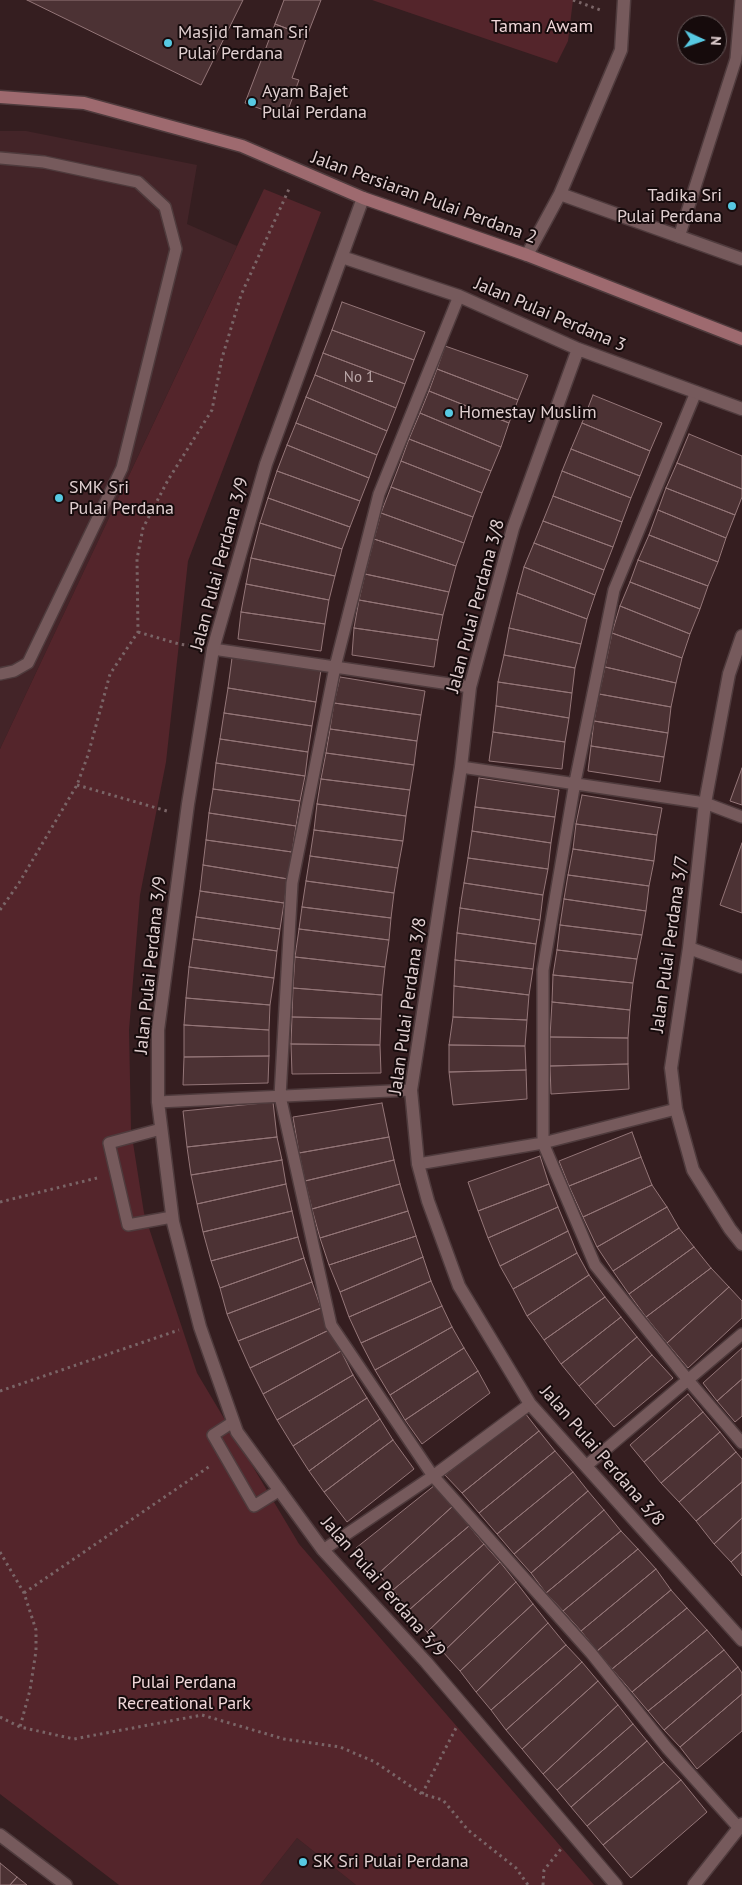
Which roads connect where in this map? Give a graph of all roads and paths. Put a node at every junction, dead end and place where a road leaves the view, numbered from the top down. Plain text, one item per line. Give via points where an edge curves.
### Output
1 (573, 0) edge
2 (624, 0) edge
3 (741, 0) edge
4 (623, 18) junction
5 (0, 96) edge
6 (0, 158) edge
7 (296, 169) junction
8 (560, 194) junction
9 (363, 198) junction
10 (679, 237) junction
11 (528, 255) junction
12 (342, 257) junction
13 (742, 259) edge
14 (459, 296) junction
15 (742, 339) edge
16 (578, 349) junction
17 (696, 392) junction
18 (742, 409) edge
19 (138, 632) junction
20 (742, 636) edge
21 (213, 649) junction
22 (335, 667) junction
23 (0, 674) edge
24 (729, 674) junction
25 (742, 679) edge
26 (470, 687) junction
27 (461, 766) junction
28 (575, 782) junction
29 (77, 785) junction
30 (705, 803) junction
31 (186, 815) junction
32 (742, 817) edge
33 (0, 910) edge
34 (689, 948) junction
35 (742, 968) edge
36 (411, 1090) junction
37 (280, 1096) junction
38 (158, 1102) junction
39 (676, 1109) junction
40 (161, 1129) junction
41 (542, 1142) junction
42 (418, 1164) junction
43 (116, 1174) junction
44 (0, 1202) edge
45 (172, 1217) junction
46 (742, 1244) edge
47 (182, 1329) dead end
48 (742, 1334) edge
49 (688, 1380) junction
50 (0, 1391) edge
51 (530, 1404) junction
52 (233, 1422) junction
53 (742, 1443) edge
54 (225, 1456) junction
55 (586, 1466) junction
56 (433, 1476) junction
57 (280, 1490) junction
58 (323, 1550) junction
59 (0, 1552) edge
60 (24, 1593) junction
61 (742, 1640) edge
62 (469, 1712) junction
63 (0, 1717) edge
64 (20, 1727) junction
65 (422, 1794) junction
66 (741, 1826) edge
67 (0, 1835) edge
68 (575, 1836) junction
69 (66, 1885) edge
70 (528, 1885) edge
71 (543, 1885) edge
72 (616, 1885) edge
73 (694, 1885) edge

1 - 4 path
2 - 4 street
3 - 10 lane via 736,59
4 - 8 street via 621,50
5 - 7 street, Jalan Persiaran Pulai Perdana 2 via 84,103 242,146
6 - 23 lane via 44,162 138,182 165,207 176,249 122,468 28,663
7 - 9 street, Jalan Persiaran Pulai Perdana 2
7 - 19 path via 241,295 222,358 212,410 168,480 143,528 136,559
8 - 10 street
8 - 11 street
9 - 11 street, Jalan Persiaran Pulai Perdana 2
9 - 12 street, Jalan Pulai Perdana 3/9
10 - 13 street
11 - 15 street, Jalan Persiaran Pulai Perdana 2
12 - 14 street, Jalan Pulai Perdana 3
12 - 21 street, Jalan Pulai Perdana 3/9 via 266,464
14 - 16 street, Jalan Pulai Perdana 3
14 - 22 lane via 379,494
16 - 17 street, Jalan Pulai Perdana 3
16 - 26 street, Jalan Pulai Perdana 3/8 via 513,528
17 - 18 street, Jalan Pulai Perdana 3
17 - 28 lane via 614,590
19 - 21 path via 179,644
19 - 29 path via 110,674
20 - 24 street, Jalan Pulai Perdana 3/7
21 - 22 lane
21 - 31 street, Jalan Pulai Perdana 3/9
22 - 26 lane
22 - 37 lane via 292,883
24 - 25 street
24 - 30 street, Jalan Pulai Perdana 3/7
26 - 27 street, Jalan Pulai Perdana 3/8
27 - 28 lane
27 - 36 street, Jalan Pulai Perdana 3/8
28 - 30 lane
28 - 41 lane via 543,970
29 - 31 path
29 - 33 path via 20,883
30 - 32 lane
30 - 34 street, Jalan Pulai Perdana 3/7
31 - 38 street, Jalan Pulai Perdana 3/9 via 158,1030
34 - 35 street
34 - 39 street, Jalan Pulai Perdana 3/7 via 671,1068
36 - 37 lane
36 - 42 street, Jalan Pulai Perdana 3/8
37 - 38 lane
37 - 56 lane via 331,1326
38 - 40 street, Jalan Pulai Perdana 3/9
39 - 41 lane
39 - 46 street, Jalan Pulai Perdana 3/7 via 693,1170
40 - 43 lane via 109,1143
40 - 45 street, Jalan Pulai Perdana 3/9
41 - 42 lane
41 - 49 lane via 595,1265
42 - 51 street, Jalan Pulai Perdana 3/8 via 459,1286
43 - 44 path
43 - 45 lane via 128,1225
45 - 52 street, Jalan Pulai Perdana 3/9 via 200,1328
47 - 50 path
48 - 49 lane
49 - 53 lane
49 - 55 lane
51 - 55 street, Jalan Pulai Perdana 3/8
51 - 56 lane
52 - 54 lane via 213,1435
52 - 57 street, Jalan Pulai Perdana 3/9
54 - 57 lane via 254,1506
54 - 60 path
55 - 61 street, Jalan Pulai Perdana 3/8
56 - 58 lane
56 - 66 lane via 591,1653 668,1748
57 - 58 street, Jalan Pulai Perdana 3/9
58 - 62 street, Jalan Pulai Perdana 3/9
59 - 60 path
60 - 64 path via 36,1630 36,1644 30,1690
62 - 65 path via 456,1726
62 - 68 street, Jalan Pulai Perdana 3/9
63 - 64 path
64 - 65 path via 74,1739 202,1715 284,1739 340,1747 375,1762
65 - 70 path via 443,1800 468,1830 516,1868
66 - 73 street
67 - 69 street
68 - 71 path via 544,1870
68 - 72 street, Jalan Pulai Perdana 3/9

